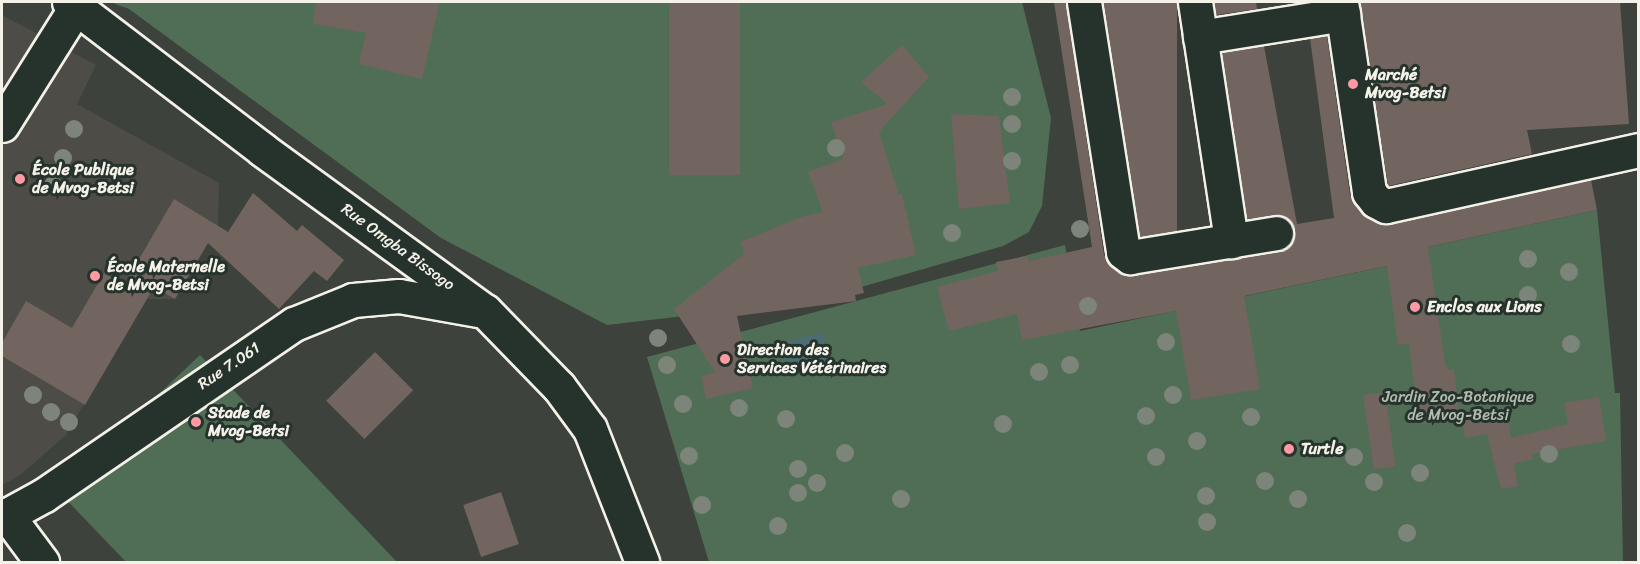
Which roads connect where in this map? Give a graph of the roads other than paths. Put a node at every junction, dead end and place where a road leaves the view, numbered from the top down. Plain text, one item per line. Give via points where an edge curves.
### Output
1 (1084, 2) edge
2 (1194, 2) edge
3 (73, 4) edge
4 (1342, 8) edge
5 (1200, 37) junction
6 (2, 125) edge
7 (1638, 150) edge
8 (1276, 232) dead end
9 (1231, 241) junction
10 (485, 311) junction
11 (4, 516) edge
12 (42, 562) edge
13 (642, 562) edge

1 - 9 street via 1123,252 1130,257
2 - 5 street
3 - 6 street
3 - 10 street, Rue Omgba Bissogo via 263,150
4 - 5 street
4 - 7 street via 1369,192 1386,206
5 - 9 street
8 - 9 street
10 - 11 street, Rue 7.061 via 399,296 354,300 294,324 44,495
10 - 13 street, Rue Omgba Bissogo via 560,387 590,429
11 - 12 street

